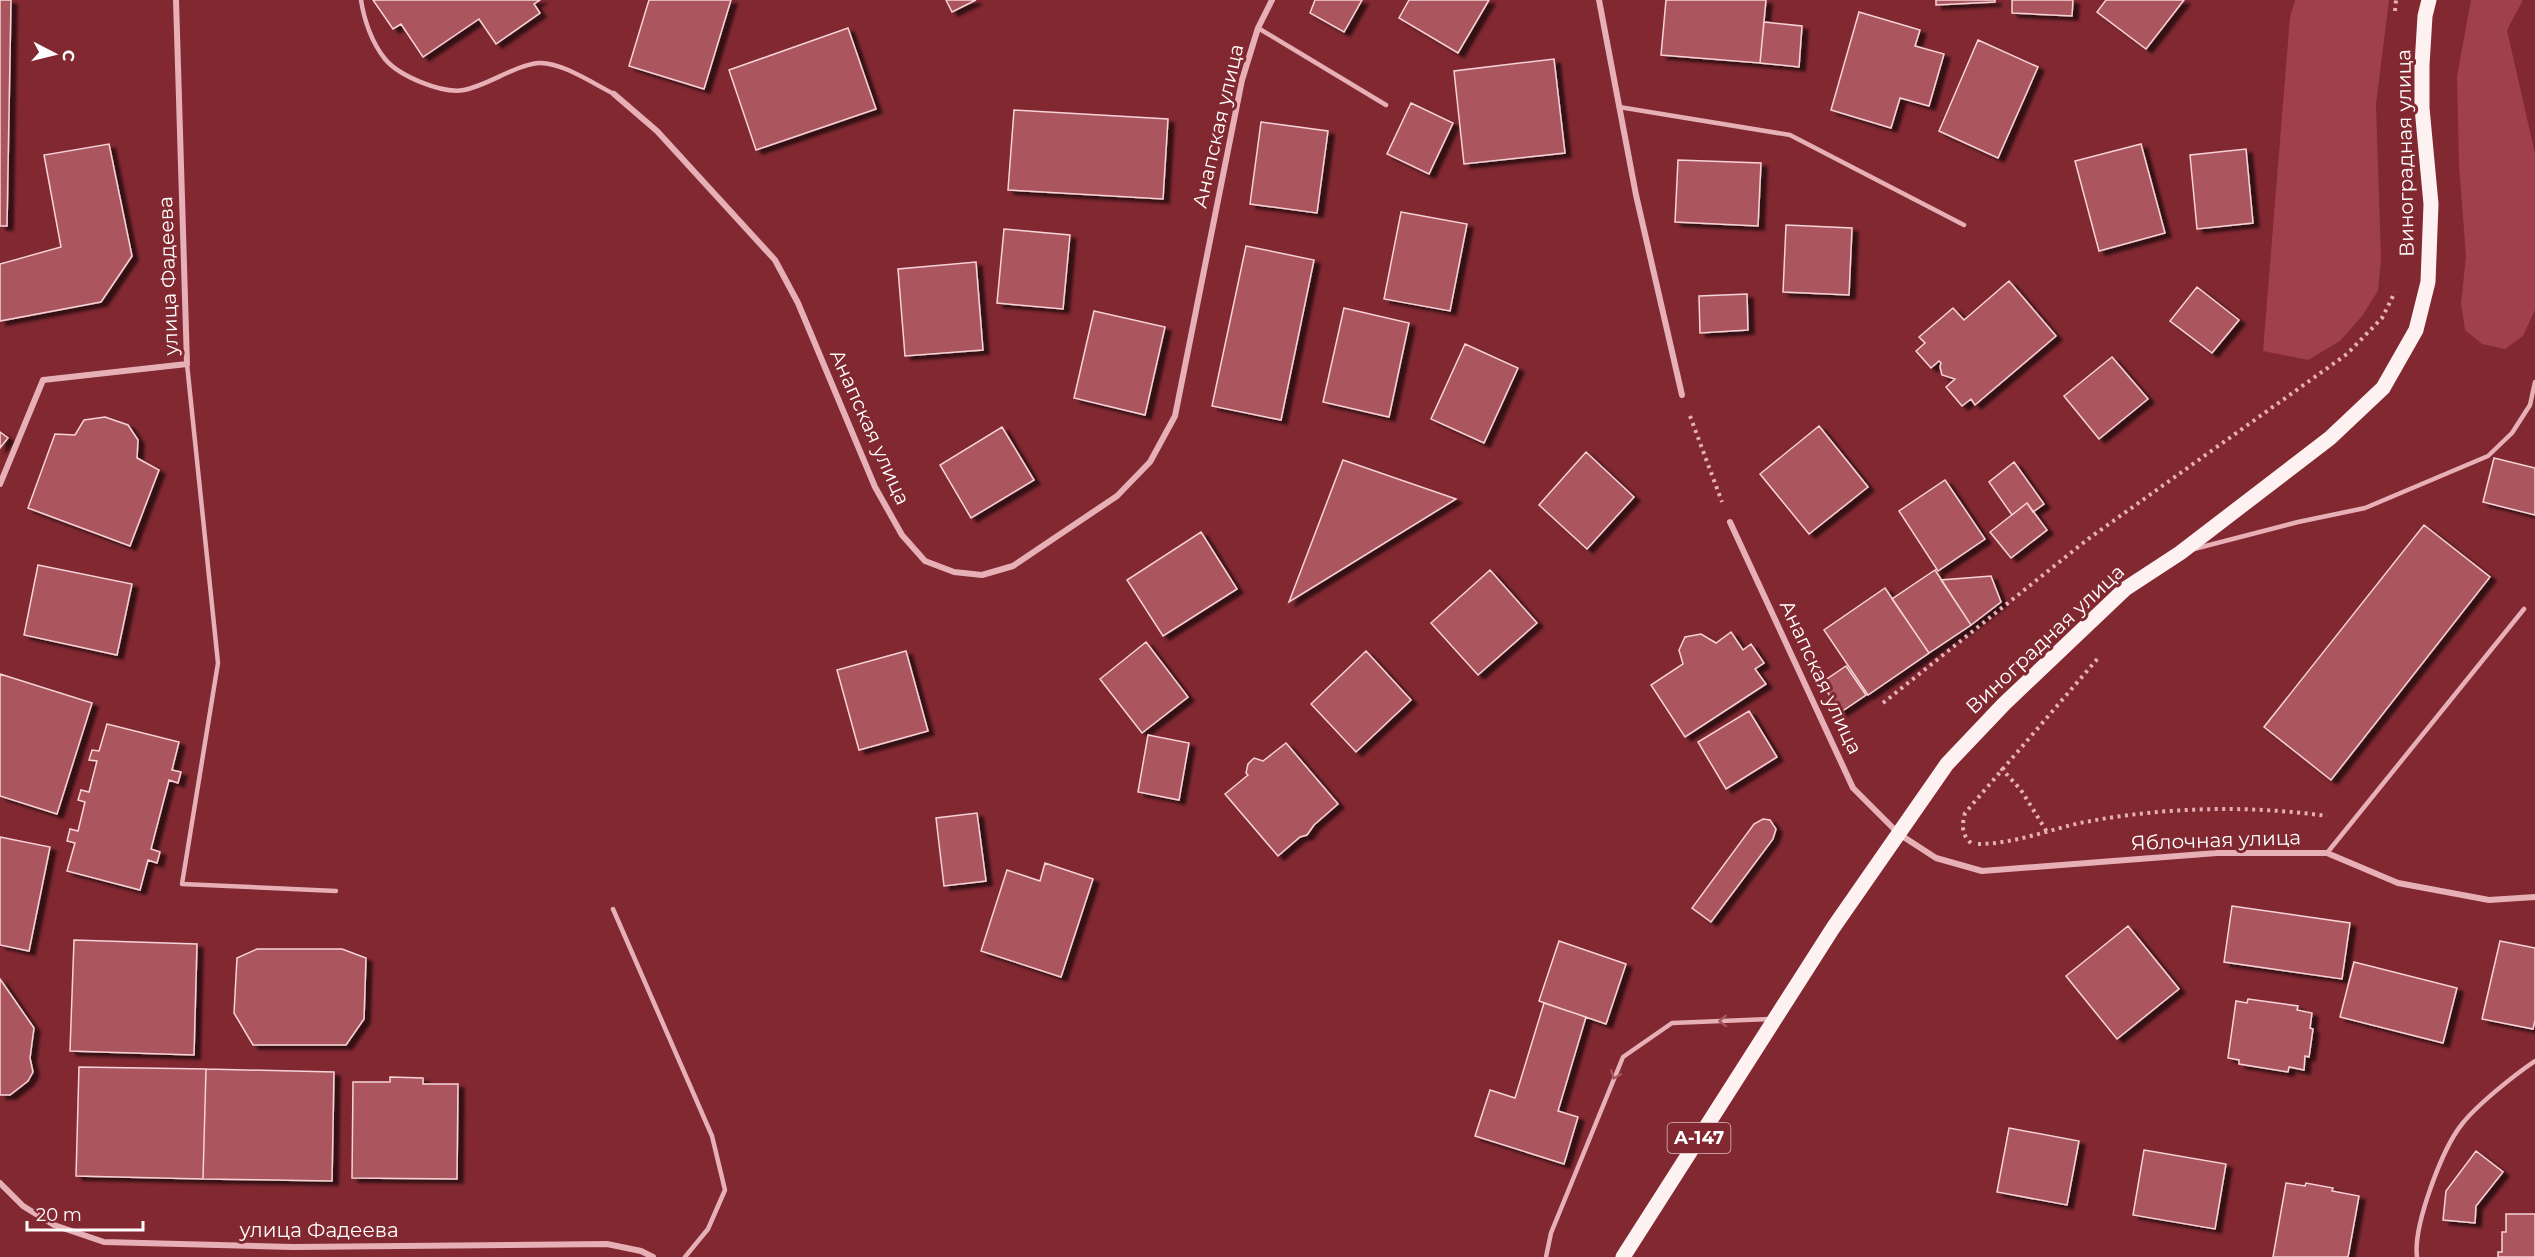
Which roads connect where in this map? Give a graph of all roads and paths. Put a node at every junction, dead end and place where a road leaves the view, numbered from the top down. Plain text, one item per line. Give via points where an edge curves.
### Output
1 (176, 0) edge
2 (361, 0) edge
3 (1272, 0) edge
4 (1599, 0) edge
5 (2396, 0) edge
6 (2429, 0) edge
7 (2395, 13) dead end
8 (1258, 28) junction
9 (614, 94) joint
10 (1386, 105) dead end
11 (1619, 107) junction
12 (1964, 225) dead end
13 (2396, 290) dead end
14 (187, 364) junction
15 (2535, 382) edge
16 (1683, 395) joint
17 (0, 484) edge
18 (1730, 522) joint
19 (2180, 553) junction
20 (2524, 609) dead end
21 (2099, 657) dead end
22 (1883, 703) dead end
23 (2001, 768) junction
24 (2354, 820) junction
25 (2047, 832) junction
26 (1899, 834) junction
27 (2328, 854) junction
28 (336, 891) dead end
29 (2535, 897) edge
30 (613, 909) dead end
31 (1775, 1018) junction
32 (2535, 1061) edge
33 (0, 1183) edge
34 (653, 1257) edge
35 (686, 1257) edge
36 (1546, 1257) edge
37 (1623, 1257) edge
38 (2417, 1257) edge

1 - 14 street, улица Фадеева
2 - 9 lane via 364,20 386,60 434,87 463,90 538,63 557,66
3 - 8 street, Анапская улица
4 - 11 street
5 - 7 path
6 - 19 main road, Виноградная улица via 2422,64 2431,204 2428,282 2416,330 2383,388 2337,431
8 - 9 street, Анапская улица via 1242,80 1175,416 1150,462 1118,496 1013,566 982,575 954,572 925,561 902,535 875,487 798,303 775,260 657,130
8 - 10 lane
11 - 12 lane via 1790,135
11 - 16 street
13 - 22 path via 2382,318 2347,354 2088,538
14 - 17 street, улица Фадеева via 43,380
14 - 28 lane via 218,663 182,884
15 - 19 lane via 2530,405 2512,433 2488,456 2365,508
16 - 18 path
18 - 26 street, Анапская улица via 1853,788
19 - 26 main road, Виноградная улица via 2124,589 2004,704 1947,764
20 - 24 lane
21 - 23 path
23 - 25 path via 2021,790
23 - 25 path via 1965,813 1964,837 1971,843 1997,844
24 - 25 path via 2284,810 2167,811 2085,822
24 - 27 lane
26 - 27 street, Яблочная улица via 1936,858 1982,871 2217,853
26 - 31 main road, Виноградная улица / А-147
27 - 29 street, Яблочная улица via 2398,883 2489,900
30 - 35 lane via 712,1136 725,1190 708,1229
31 -> 36 lane via 1672,1023 1623,1057 1551,1233
31 - 37 main road, Виноградная улица / А-147
32 - 38 lane via 2462,1124 2431,1182
33 - 34 street, улица Фадеева via 23,1206 54,1225 104,1242 293,1247 607,1244

